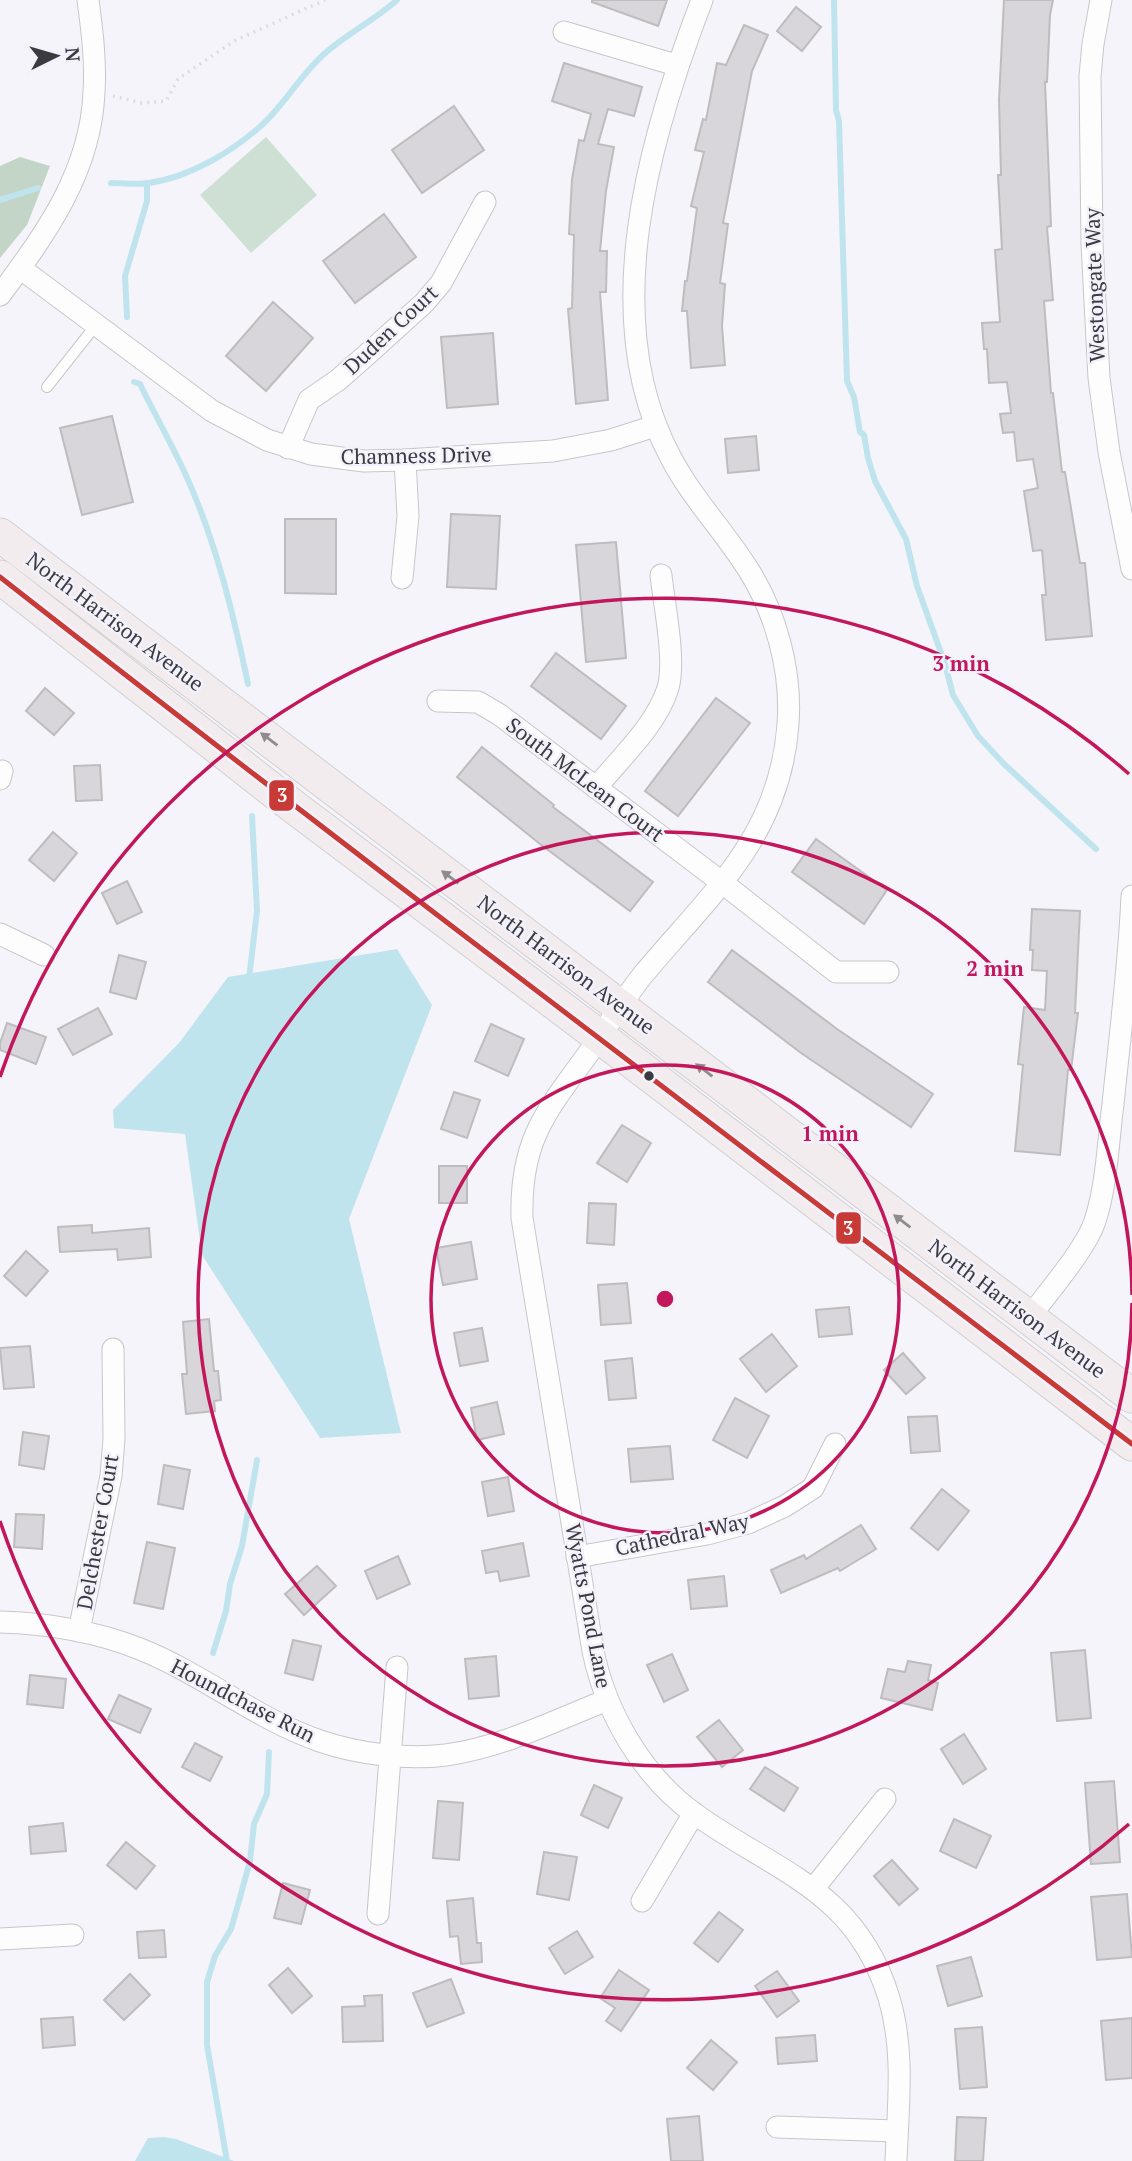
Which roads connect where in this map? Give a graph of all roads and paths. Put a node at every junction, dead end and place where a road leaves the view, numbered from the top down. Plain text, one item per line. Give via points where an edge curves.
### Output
1 (88, 0) edge
2 (325, 0) edge
3 (702, 0) edge
4 (1101, 0) edge
5 (564, 32) dead end
6 (676, 65) junction
7 (115, 96) dead end
8 (485, 202) dead end
9 (20, 268) junction
10 (0, 295) edge
11 (96, 325) junction
12 (47, 387) dead end
13 (654, 426) junction
14 (288, 448) junction
15 (405, 460) junction
16 (0, 536) edge
17 (1132, 569) edge
18 (660, 575) dead end
19 (0, 577) edge
20 (401, 578) dead end
21 (438, 701) dead end
22 (596, 788) junction
23 (724, 884) junction
24 (1132, 896) edge
25 (0, 934) edge
26 (44, 955) dead end
27 (888, 972) dead end
28 (621, 1007) junction
29 (600, 1037) junction
30 (1029, 1318) junction
31 (113, 1349) dead end
32 (1132, 1396) edge
33 (835, 1444) dead end
34 (1132, 1444) edge
35 (577, 1557) junction
36 (0, 1622) edge
37 (79, 1631) junction
38 (397, 1667) dead end
39 (607, 1700) junction
40 (390, 1754) junction
41 (885, 1799) dead end
42 (694, 1813) junction
43 (814, 1888) junction
44 (642, 1901) dead end
45 (377, 1914) dead end
46 (73, 1935) dead end
47 (0, 1939) edge
48 (777, 2127) dead end
49 (897, 2131) junction
50 (896, 2161) edge

1 - 9 street via 95,80 87,143 69,190
2 - 7 path via 234,41 178,79 166,101 142,103
3 - 6 street, Wyatts Pond Lane
4 - 17 street, Westongate Way via 1090,76 1095,321 1104,419
5 - 6 street
6 - 13 street, Wyatts Pond Lane via 644,201 635,272 637,359
8 - 14 street, Duden Court via 441,283 371,351 309,400
9 - 10 street
9 - 11 street, Chamness Drive
11 - 12 lane
11 - 14 street, Chamness Drive via 212,411
13 - 15 street, Chamness Drive via 576,448
13 - 23 street, Wyatts Pond Lane via 672,461 762,594 785,667 788,724 778,781 756,833
14 - 15 street, Chamness Drive via 333,458
15 - 20 street via 408,516
28 -> 16 main road, North Harrison Avenue
18 - 22 street via 668,688 657,712
19 - 29 main road, North Harrison Avenue via 294,807
21 - 22 street, South McLean Court via 478,702
22 - 23 street, South McLean Court
23 - 27 street, South McLean Court via 836,972
23 - 28 street, Wyatts Pond Lane
24 - 30 street via 1125,994 1098,1208 1087,1238
25 - 26 street
28 - 29 street, Wyatts Pond Lane
30 -> 28 main road, North Harrison Avenue
29 - 34 main road, North Harrison Avenue
29 - 35 street, Wyatts Pond Lane via 548,1107 529,1149 521,1192 526,1249
30 - 32 main road, North Harrison Avenue
31 - 37 street, Delchester Court via 111,1476
33 - 35 street, Cathedral Way via 813,1488 748,1523
35 - 39 street, Wyatts Pond Lane via 593,1651
36 - 37 street, Houndchase Run
37 - 40 street, Houndchase Run via 162,1658 320,1741
38 - 40 street
39 - 40 street, Houndchase Run via 488,1746 444,1755
39 - 42 street, Wyatts Pond Lane via 645,1763
40 - 45 street
41 - 43 street
42 - 43 street, Wyatts Pond Lane
42 - 44 street
43 - 49 street, Wyatts Pond Lane via 861,1939 888,1995 899,2049
46 - 47 street
48 - 49 street
49 - 50 street, Wyatts Pond Lane

